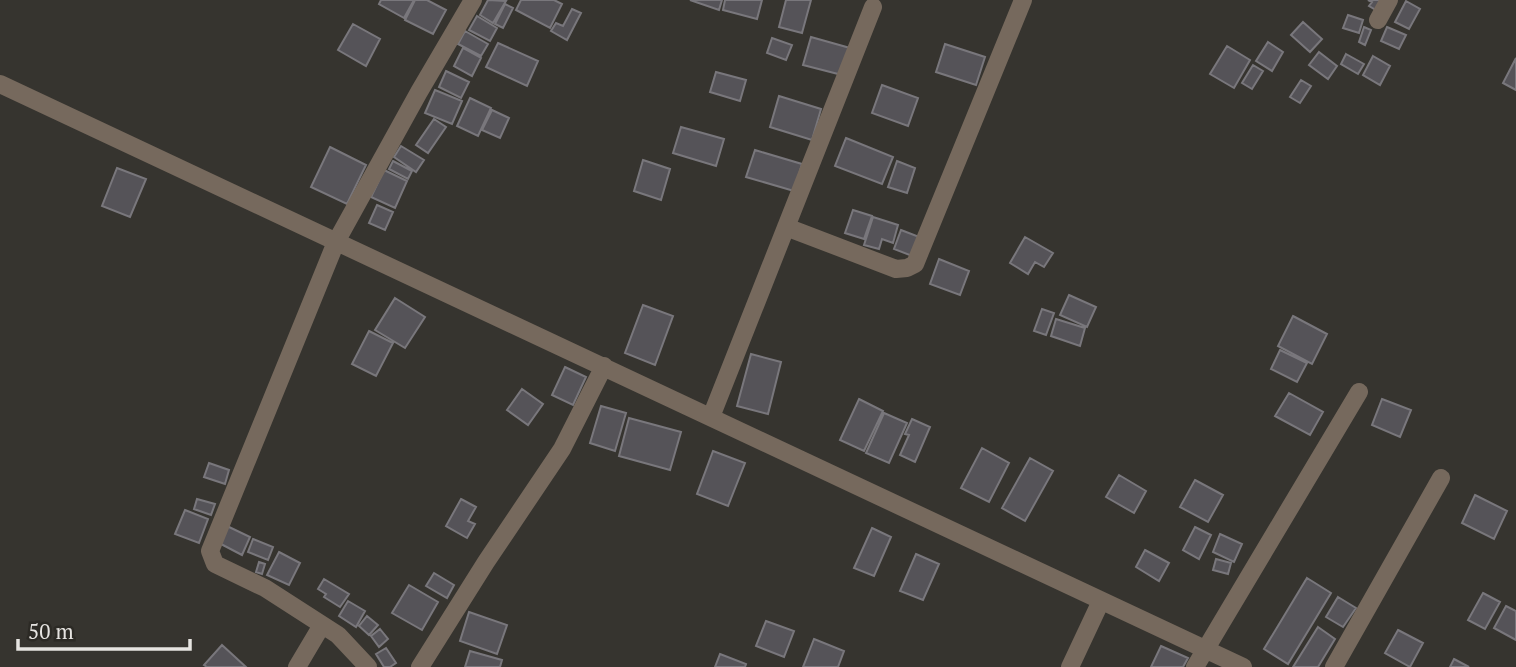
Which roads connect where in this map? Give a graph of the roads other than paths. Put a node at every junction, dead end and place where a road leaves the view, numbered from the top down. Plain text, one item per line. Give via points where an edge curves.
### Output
1 (473, 0) edge
2 (1023, 0) edge
3 (1389, 0) edge
4 (873, 7) dead end
5 (1378, 20) dead end
6 (0, 85) edge
7 (786, 227) junction
8 (336, 242) junction
9 (604, 366) junction
10 (1359, 392) dead end
11 (711, 416) junction
12 (1441, 478) dead end
13 (1101, 601) junction
14 (322, 625) junction
15 (1205, 649) junction
16 (297, 667) edge
17 (368, 667) edge
18 (419, 667) edge
19 (1070, 667) edge
20 (1195, 667) edge
21 (1243, 667) edge
22 (1334, 667) edge

1 - 8 street
2 - 7 street via 915,264 896,269
3 - 5 street
4 - 7 street
6 - 8 street
7 - 11 street
8 - 9 street
8 - 14 street via 210,551 215,564 265,588
9 - 11 street
9 - 18 street via 562,449
10 - 15 street
11 - 13 street
12 - 22 street
13 - 15 street
13 - 19 street
14 - 16 street
14 - 17 street
15 - 20 street
15 - 21 street

